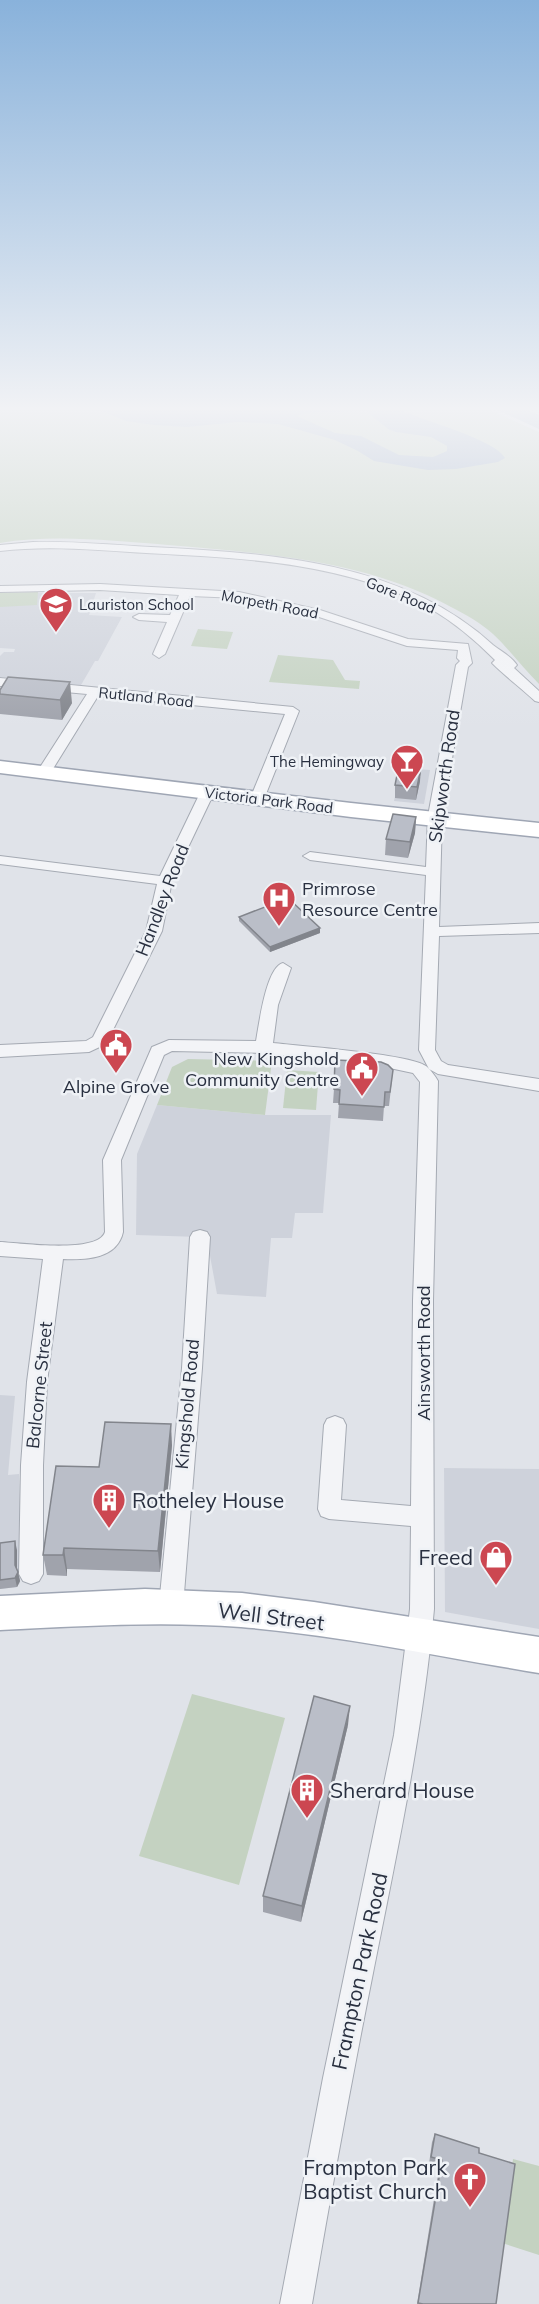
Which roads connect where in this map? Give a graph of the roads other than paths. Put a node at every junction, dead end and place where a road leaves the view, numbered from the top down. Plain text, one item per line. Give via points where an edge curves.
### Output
1 (0, 548) edge
2 (0, 589) edge
3 (186, 591) junction
4 (139, 617) dead end
5 (175, 619) junction
6 (480, 638) junction
7 (159, 654) dead end
8 (463, 656) junction
9 (0, 682) edge
10 (95, 691) junction
11 (539, 698) edge
12 (0, 767) edge
13 (44, 772) junction
14 (207, 793) junction
15 (257, 799) junction
16 (435, 819) junction
17 (539, 830) edge
18 (310, 856) dead end
19 (0, 860) edge
20 (433, 872) junction
21 (165, 882) junction
22 (539, 928) edge
23 (431, 932) junction
24 (283, 968) dead end
25 (264, 1047) junction
26 (0, 1051) edge
27 (429, 1068) junction
28 (539, 1085) edge
29 (200, 1237) dead end
30 (0, 1249) edge
31 (54, 1251) junction
32 (334, 1425) dead end
33 (422, 1517) junction
34 (31, 1574) dead end
35 (171, 1606) junction
36 (0, 1613) edge
37 (420, 1638) junction
38 (539, 1655) edge
39 (296, 2304) edge

1 - 6 street, Gore Road via 92,546 177,551 306,566 353,576 424,601
2 - 3 street, Morpeth Road via 100,587
3 - 5 street
3 - 8 street, Morpeth Road via 285,604
4 - 5 street
5 - 7 street
6 - 8 street
6 - 11 street, Gore Road
8 - 16 street, Skipworth Road
9 - 10 street, Rutland Road
10 - 13 street
10 - 15 street, Rutland Road via 293,711
12 - 13 main road, Victoria Park Road
13 - 14 main road, Victoria Park Road
14 - 15 main road, Victoria Park Road
14 - 21 street, Handley Road
15 - 16 main road, Victoria Park Road
16 - 17 main road, Victoria Park Road
16 - 20 street, Skipworth Road
18 - 20 street
19 - 21 street
20 - 23 street, Skipworth Road
21 - 26 street, Handley Road via 154,931 100,1040 89,1047
22 - 23 street
23 - 27 street, Skipworth Road
24 - 25 street via 270,1005
25 - 27 street
25 - 31 street via 169,1044 158,1051 112,1160 113,1238 99,1249
27 - 28 street
27 - 33 street, Ainsworth Road
29 - 35 street, Kingshold Road
30 - 31 street
31 - 34 street, Balcorne Street via 37,1382
32 - 33 street via 329,1509
33 - 37 street, Ainsworth Road
35 - 36 main road, Well Street
35 - 37 main road, Well Street via 314,1619
37 - 38 main road, Well Street
37 - 39 street, Frampton Park Road via 400,1770

